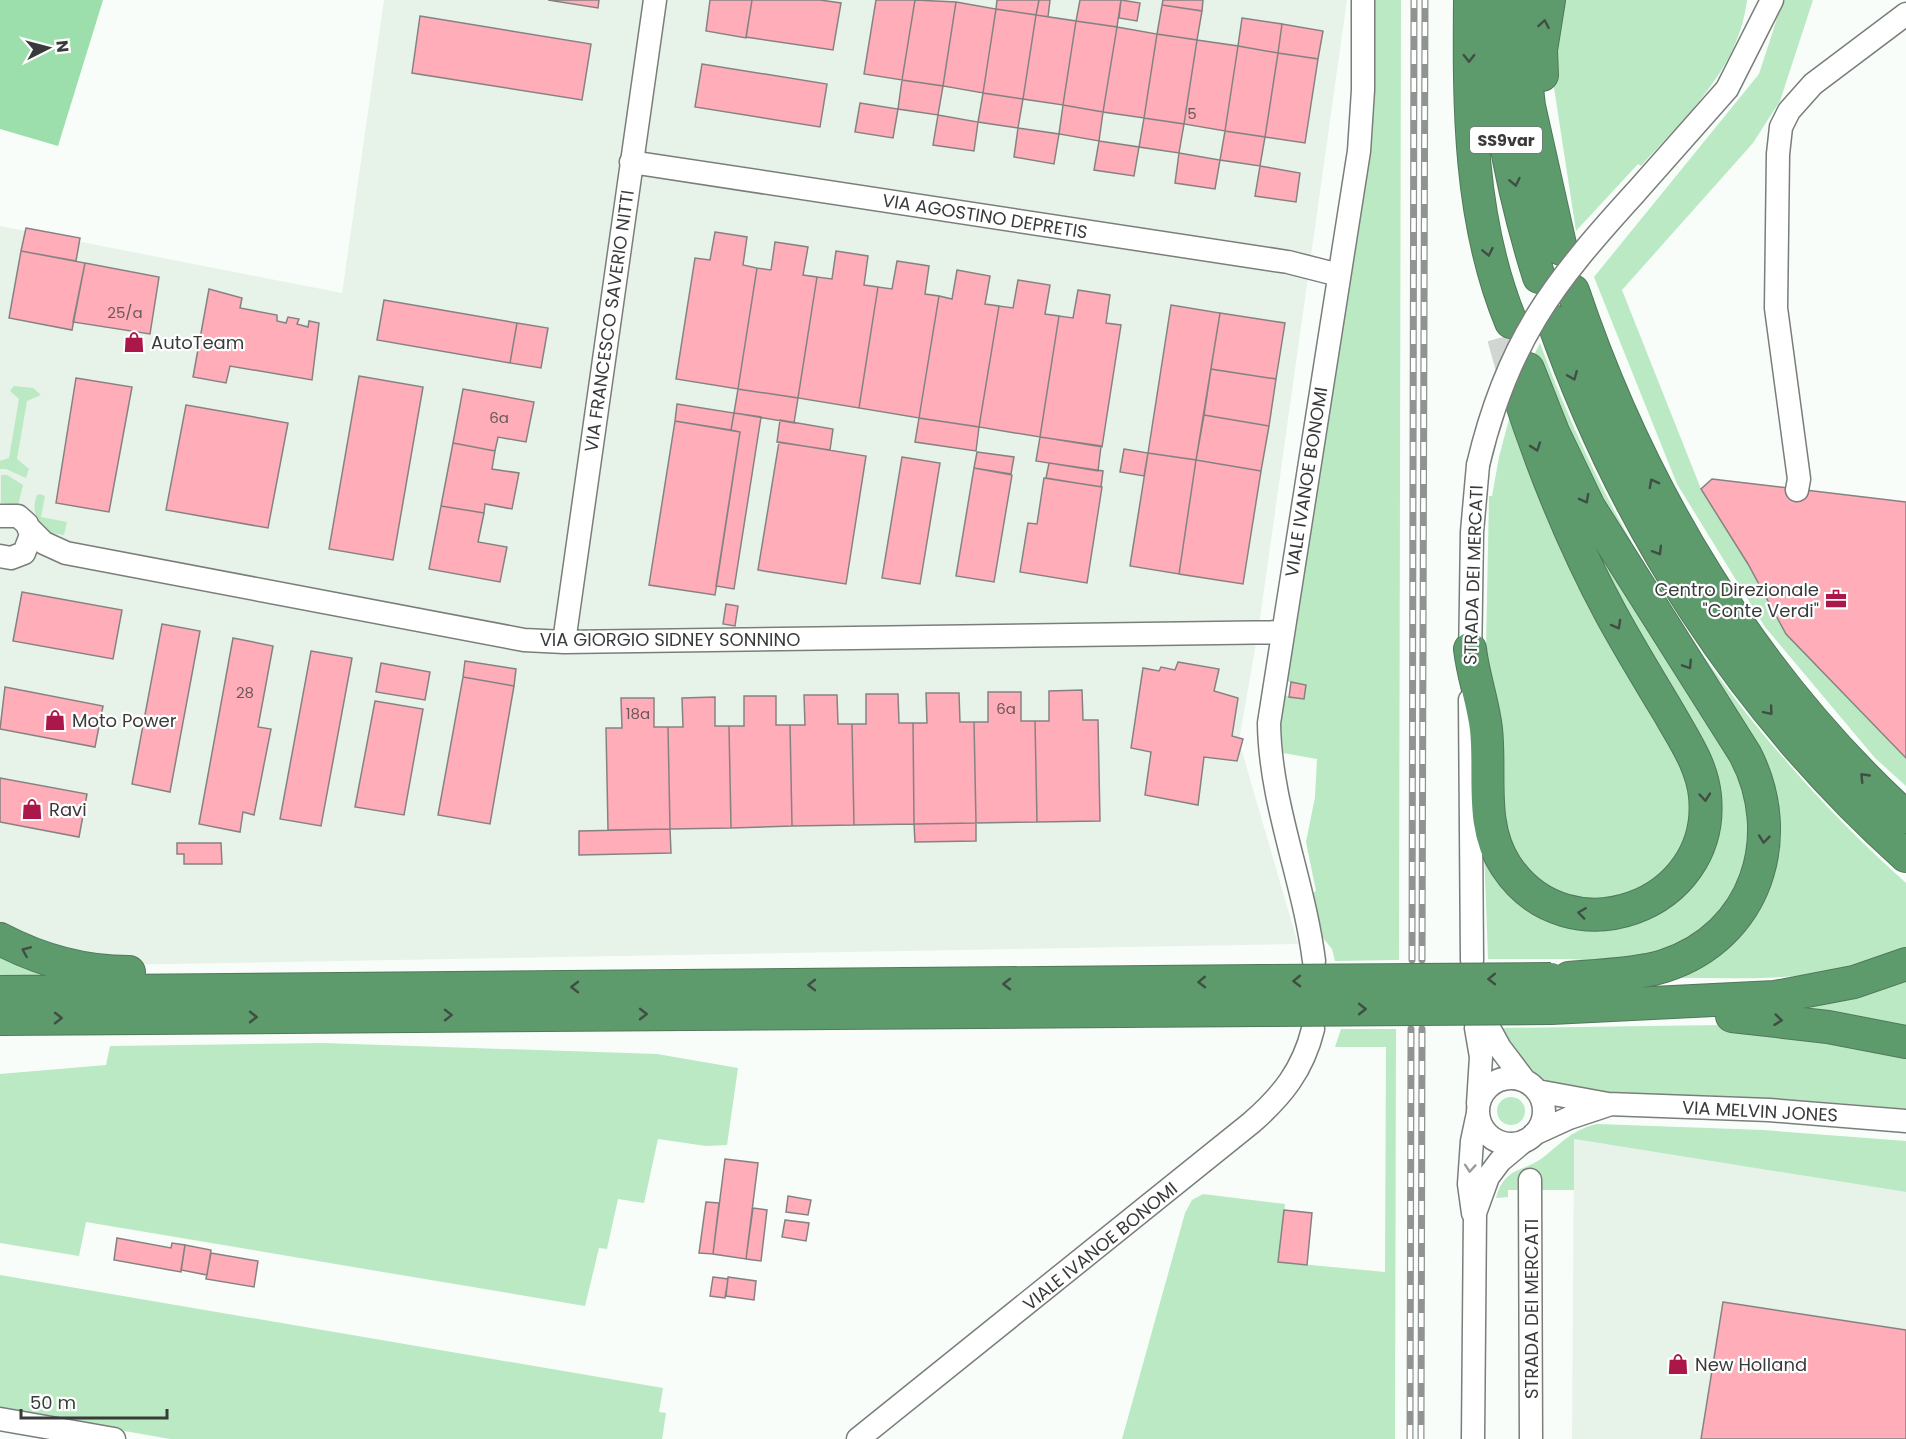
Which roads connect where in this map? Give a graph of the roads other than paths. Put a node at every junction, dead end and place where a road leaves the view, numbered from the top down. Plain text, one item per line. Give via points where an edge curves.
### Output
1 (655, 0) edge
2 (1363, 0) edge
3 (1470, 0) edge
4 (1489, 0) edge
5 (1517, 0) edge
6 (1549, 0) edge
7 (1755, 0) edge
8 (1772, 0) edge
9 (1906, 14) edge
10 (1756, 27) junction
11 (631, 162) junction
12 (1339, 274) junction
13 (1539, 277) dead end
14 (1573, 291) dead end
15 (1553, 321) dead end
16 (1507, 329) tunnel mouth
17 (1797, 490) dead end
18 (0, 516) edge
19 (30, 529) junction
20 (66, 553) junction
21 (7, 560) edge
22 (1282, 632) junction
23 (564, 642) junction
24 (1470, 649) junction
25 (1906, 818) edge
26 (1906, 856) edge
27 (0, 939) edge
28 (1473, 960) dead end
29 (1314, 961) dead end
30 (1906, 964) edge
31 (1557, 988) junction
32 (1819, 988) junction
33 (332, 989) junction
34 (0, 992) edge
35 (1261, 996) junction
36 (1594, 1008) junction
37 (0, 1019) edge
38 (1312, 1029) dead end
39 (1906, 1042) edge
40 (1531, 1086) junction
41 (1614, 1105) junction
42 (1478, 1110) junction
43 (1906, 1121) edge
44 (1529, 1138) junction
45 (1530, 1180) dead end
46 (1474, 1223) junction
47 (0, 1419) edge
48 (114, 1439) edge
49 (858, 1439) edge
50 (1473, 1439) edge
51 (1531, 1439) edge

1 - 11 street, VIA FRANCESCO SAVERIO NITTI
2 - 12 street, VIALE IVANOE BONOMI via 1361,131
3 -> 16 highway via 1473,158 1482,221
4 -> 13 highway, SS9var via 1504,129
5 -> 6 highway, SS9var via 1531,116 1561,249 1541,62
7 - 10 street, STRADA DEI MERCATI
8 - 10 street, STRADA DEI MERCATI
9 - 17 street via 1813,84 1796,101 1781,127 1776,308
10 - 24 street, STRADA DEI MERCATI, bridge via 1727,89 1567,270 1525,333 1497,395 1478,465 1472,532
11 - 12 street, VIA AGOSTINO DEPRETIS via 1288,262
11 - 23 street, VIA FRANCESCO SAVERIO NITTI
12 - 22 street, VIALE IVANOE BONOMI
25 -> 14 highway via 1809,716 1708,579 1632,439
15 -> 26 highway via 1589,415 1626,492 1712,636 1805,755
18 - 19 street, VIA GIORGIO SIDNEY SONNINO via 18,516
19 - 20 street, VIA GIORGIO SIDNEY SONNINO via 44,543
19 - 21 street via 28,547
20 - 21 street, VIA GIORGIO SIDNEY SONNINO
20 - 23 street, VIA GIORGIO SIDNEY SONNINO via 504,637
22 - 23 street, VIA GIORGIO SIDNEY SONNINO
22 - 29 street, VIALE IVANOE BONOMI via 1271,706 1270,744
24 - 28 street, STRADA DEI MERCATI
24 - 31 highway via 1485,726 1490,820 1500,855 1513,875 1541,900 1585,914 1627,911 1666,890 1684,871 1702,834 1706,810 1700,772 1587,568 1544,469 1523,380 1589,507 1748,761 1761,791 1766,825 1762,858 1749,893 1734,917 1707,944 1654,969
33 -> 27 highway via 213,972 88,969 37,956
30 - 32 highway via 1868,978
31 - 32 highway via 1624,984
31 - 35 highway, bridge
31 - 36 highway
32 - 36 highway via 1764,999 1647,1001
33 - 34 highway
35 -> 33 highway
37 -> 35 highway
36 -> 39 highway via 1766,1019 1828,1026
38 - 49 street, VIALE IVANOE BONOMI via 1306,1053 1292,1080 1251,1124
40 - 41 street, VIA MELVIN JONES
40 - 42 street via 1509,1078 1494,1082 1483,1093
40 - 42 street via 1483,1028
40 - 44 street via 1544,1113
41 - 43 street, VIA MELVIN JONES via 1769,1110
41 - 44 street, VIA MELVIN JONES via 1569,1118
42 - 44 street via 1484,1131 1494,1139 1512,1144
42 -> 46 street via 1469,1184
44 - 46 street via 1500,1161 1488,1177
45 - 51 street, STRADA DEI MERCATI
46 - 50 street
47 - 48 street

